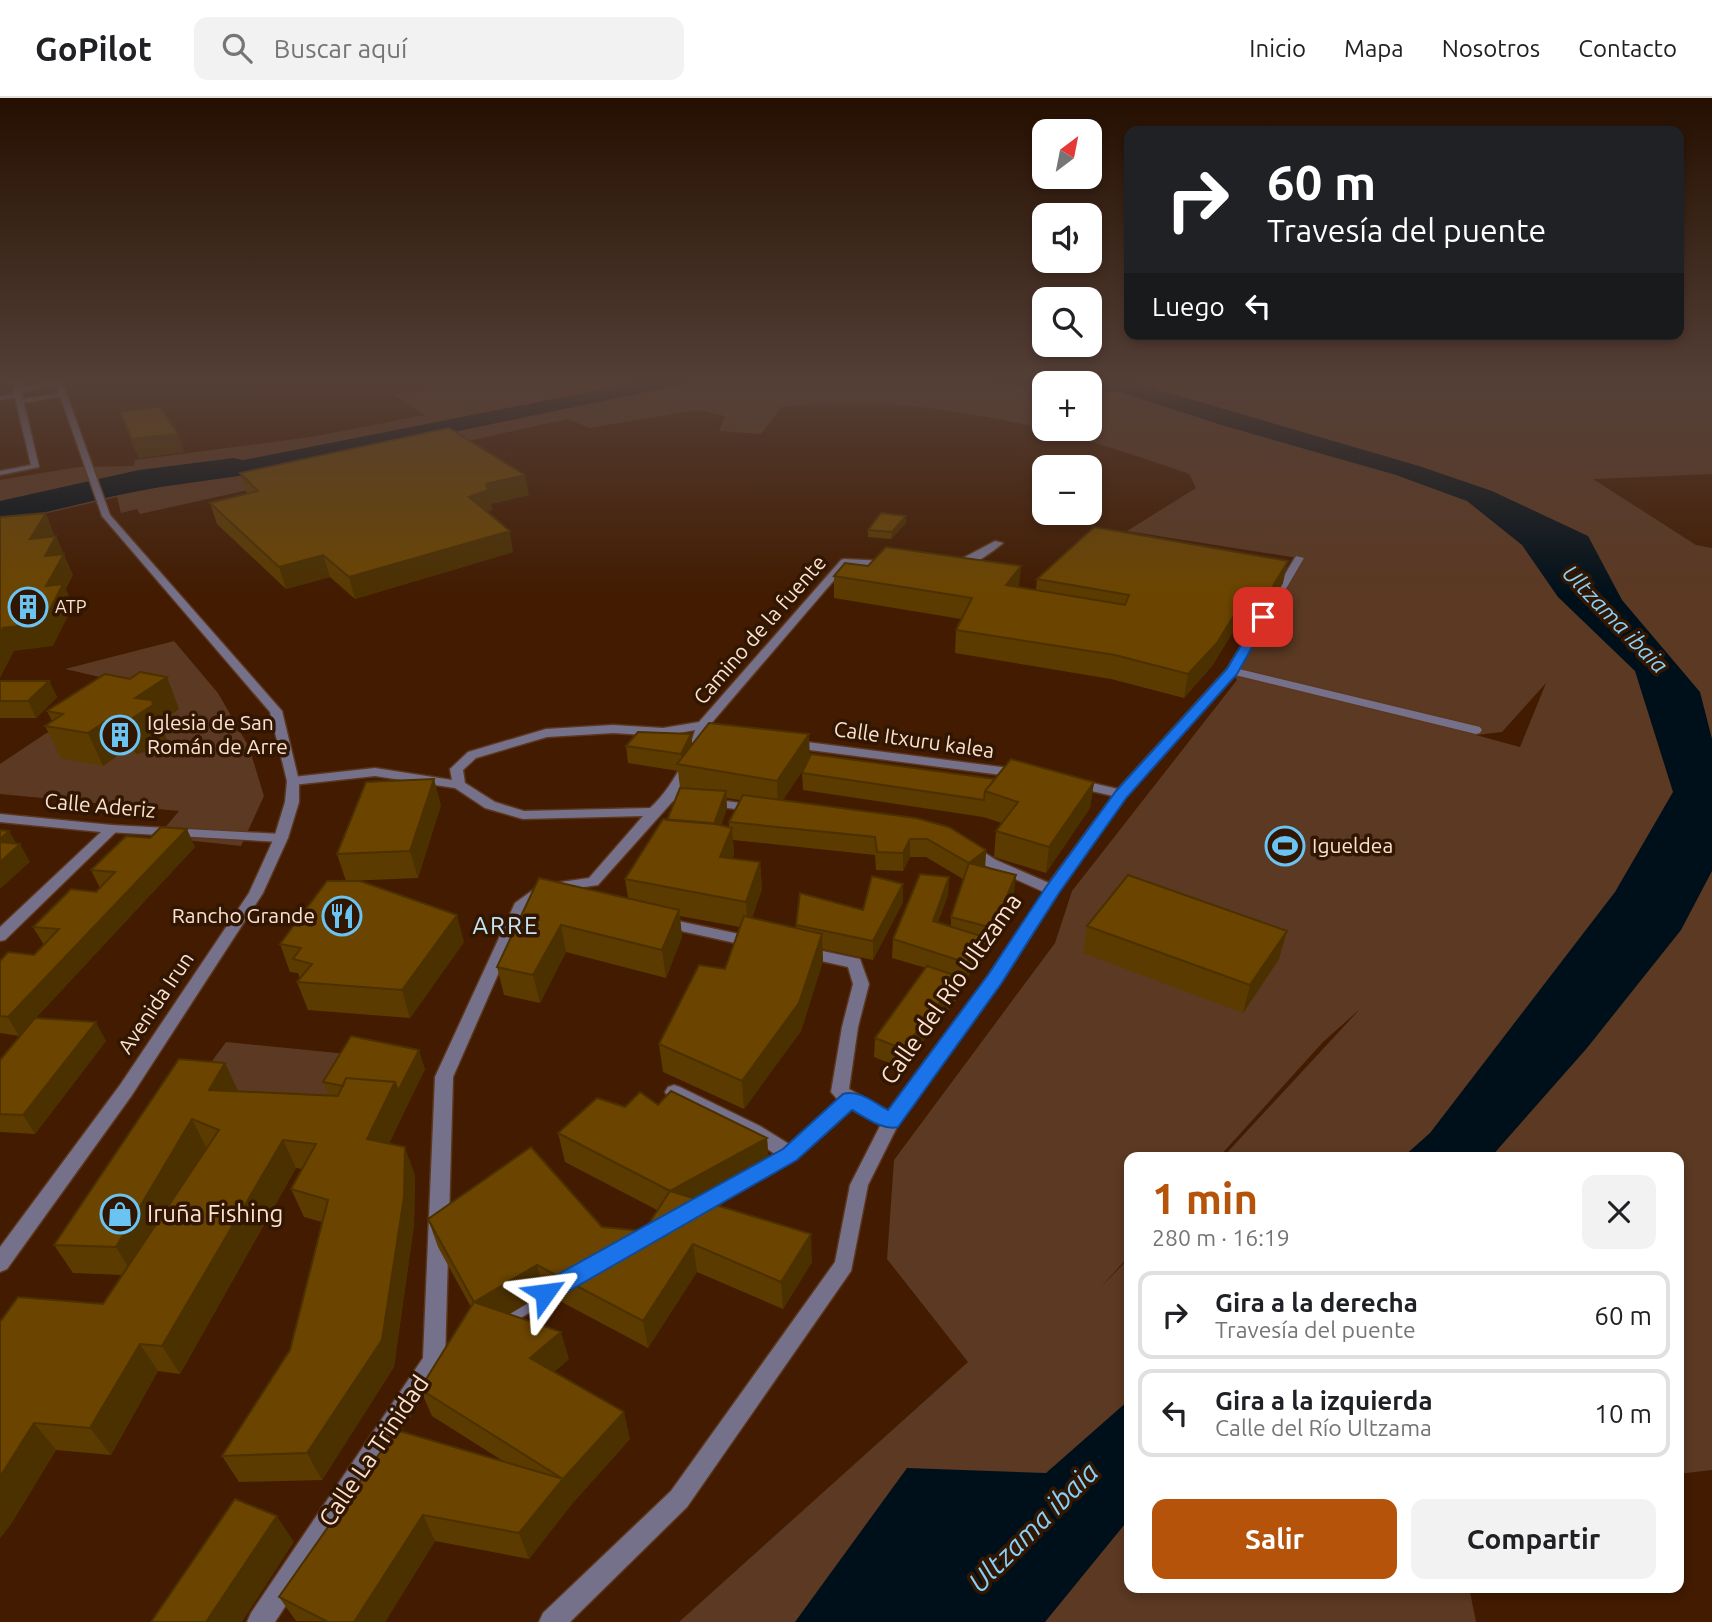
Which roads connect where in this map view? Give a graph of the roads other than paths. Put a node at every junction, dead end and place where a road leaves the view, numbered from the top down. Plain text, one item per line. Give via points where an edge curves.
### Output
1 (32, 452) edge
2 (84, 452) edge
3 (0, 473) edge
4 (998, 543) dead end
5 (1298, 558) dead end
6 (895, 564) edge
7 (946, 565) edge
8 (1232, 671) junction
9 (1476, 730) dead end
10 (706, 731) junction
11 (778, 742) edge
12 (1027, 774) edge
13 (293, 781) junction
14 (1067, 781) edge
15 (459, 785) junction
16 (1121, 794) junction
17 (670, 797) junction
18 (774, 811) edge
19 (654, 812) junction
20 (0, 818) edge
21 (112, 829) junction
22 (281, 838) junction
23 (953, 842) edge
24 (1052, 890) junction
25 (652, 920) edge
26 (0, 936) edge
27 (768, 945) edge
28 (793, 950) edge
29 (674, 1092) edge
30 (850, 1099) junction
31 (891, 1121) junction
32 (790, 1154) junction
33 (721, 1192) dead end
34 (0, 1263) edge
35 (576, 1274) edge
36 (473, 1336) edge
37 (260, 1622) edge
38 (552, 1622) edge

1 - 3 street via 35,467
2 - 13 street, Avenida Irun via 106,516 276,711
4 - 7 street via 959,566
5 - 8 street, Calle del Río Ultzama
6 - 10 street, Camino de la fuente via 844,562
8 - 9 street
8 - 16 street, Calle del Río Ultzama
10 - 15 street via 546,733 472,755 456,769
10 - 17 street, Camino de la fuente
11 - 12 street, Calle Itxuru kalea
13 - 15 street via 375,772
13 - 22 street, Avenida Irun
14 - 16 street
15 - 19 street via 490,805 523,815
16 - 24 street, Calle del Río Ultzama
17 - 18 street
17 - 19 street, Calle La Trinidad
19 - 37 street, Calle La Trinidad via 593,890 545,888 522,903 444,1077 444,1355
20 - 21 street, Calle Aderiz
21 - 22 street, Calle Aderiz
21 - 26 street
22 - 34 street, Avenida Irun via 257,893 184,1004
23 - 24 street
24 - 31 street, Calle del Río Ultzama via 995,980
25 - 27 street
28 - 30 street via 855,963 861,984 839,1092
29 - 32 street
30 - 31 street
30 - 32 street
31 - 38 street, Calle del Río Ultzama via 859,1185 844,1265 679,1499
32 - 33 street
35 - 36 street

